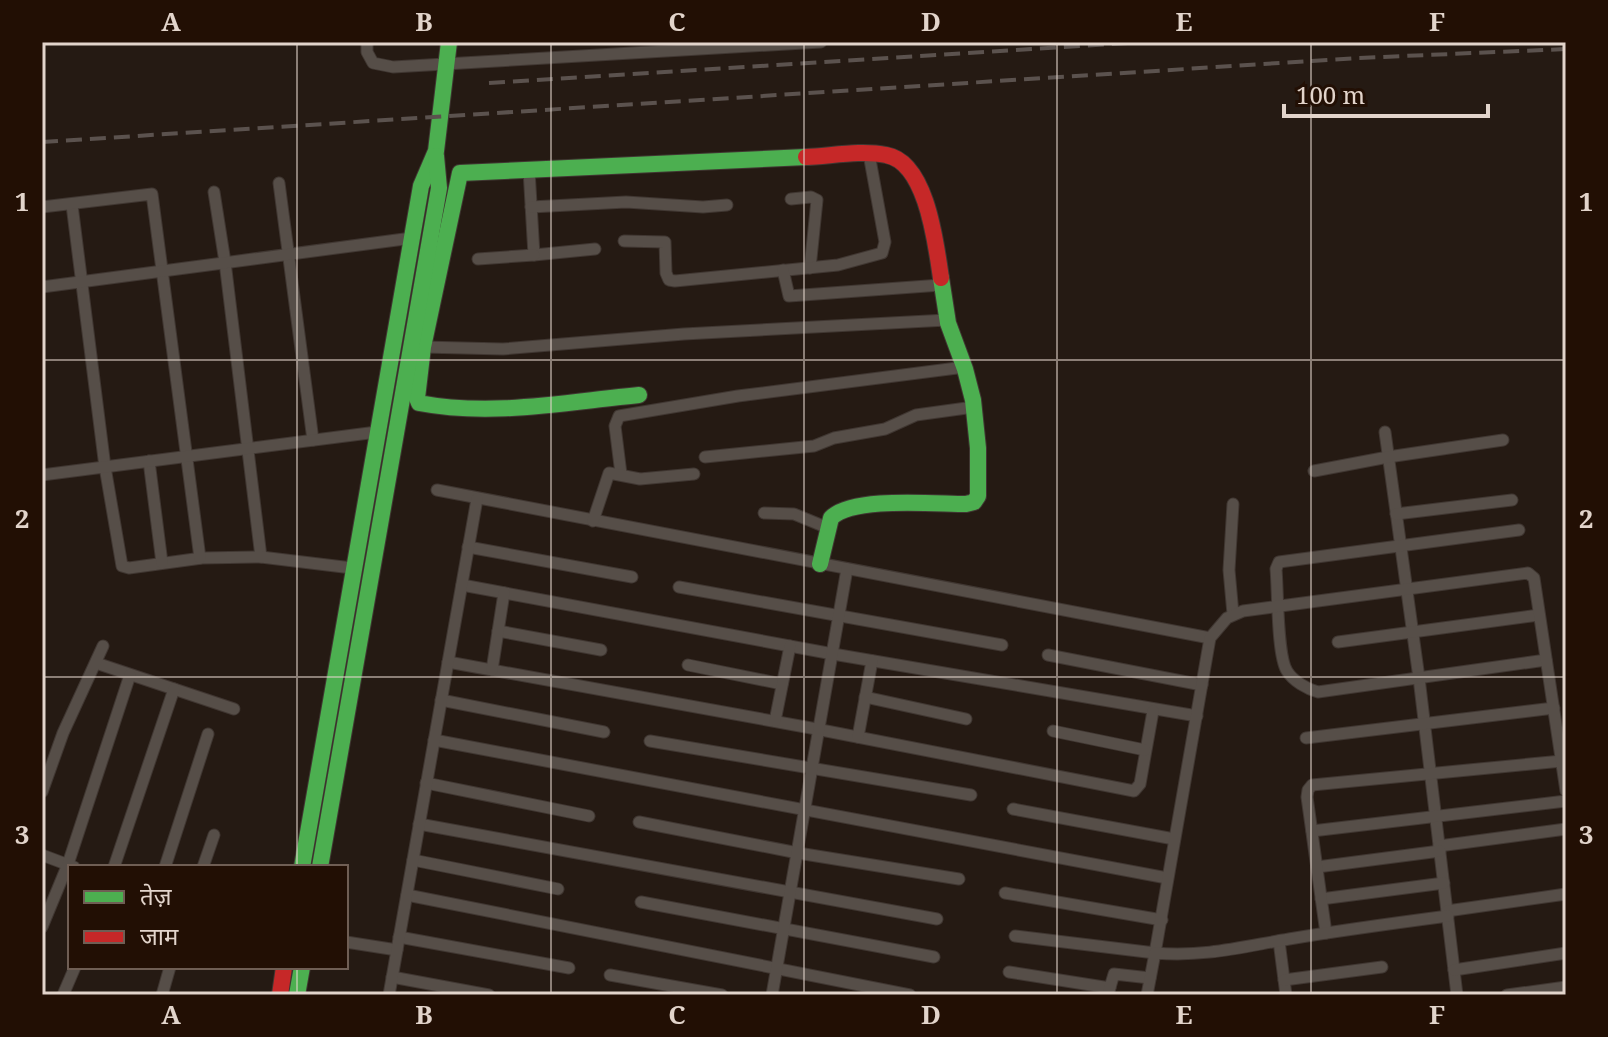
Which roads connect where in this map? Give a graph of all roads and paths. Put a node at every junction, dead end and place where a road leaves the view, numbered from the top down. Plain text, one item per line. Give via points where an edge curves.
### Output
1 (367, 42) edge
2 (449, 42) edge
3 (821, 42) edge
4 (445, 65) junction
5 (436, 151) junction
6 (869, 154) junction
7 (529, 170) junction
8 (279, 183) dead end
9 (214, 192) dead end
10 (791, 199) dead end
11 (72, 205) junction
12 (727, 205) dead end
13 (42, 207) edge
14 (531, 207) junction
15 (412, 238) junction
16 (624, 241) dead end
17 (595, 249) dead end
18 (288, 254) junction
19 (534, 255) junction
20 (478, 259) dead end
21 (225, 262) junction
22 (810, 268) junction
23 (783, 270) junction
24 (161, 271) junction
25 (82, 281) junction
26 (941, 285) junction
27 (42, 287) edge
28 (947, 320) junction
29 (423, 347) junction
30 (965, 367) junction
31 (639, 395) dead end
32 (974, 407) junction
33 (377, 432) junction
34 (1385, 432) dead end
35 (313, 440) junction
36 (1503, 440) dead end
37 (248, 448) junction
38 (186, 456) junction
39 (705, 457) dead end
40 (1388, 457) junction
41 (149, 461) junction
42 (105, 467) junction
43 (1314, 471) dead end
44 (621, 474) junction
45 (694, 474) dead end
46 (42, 475) edge
47 (437, 490) dead end
48 (477, 499) junction
49 (1512, 500) dead end
50 (1233, 504) dead end
51 (764, 513) dead end
52 (1396, 514) junction
53 (593, 521) junction
54 (828, 528) junction
55 (1519, 530) dead end
56 (1400, 544) junction
57 (468, 547) junction
58 (261, 557) junction
59 (200, 558) junction
60 (162, 563) junction
61 (820, 564) junction
62 (352, 568) junction
63 (847, 569) junction
64 (632, 577) dead end
65 (462, 585) junction
66 (679, 587) dead end
67 (1406, 589) junction
68 (504, 593) junction
69 (1280, 605) junction
70 (1233, 614) junction
71 (1539, 615) junction
72 (839, 616) junction
73 (498, 631) junction
74 (1412, 633) junction
75 (1210, 638) junction
76 (1338, 642) dead end
77 (1002, 645) dead end
78 (103, 646) dead end
79 (790, 646) junction
80 (601, 650) dead end
81 (833, 654) junction
82 (1048, 655) dead end
83 (1546, 660) junction
84 (872, 661) junction
85 (448, 662) junction
86 (96, 663) junction
87 (688, 665) dead end
88 (492, 670) junction
89 (130, 675) junction
90 (1419, 678) junction
91 (782, 684) junction
92 (1202, 685) junction
93 (174, 689) junction
94 (865, 697) junction
95 (441, 700) junction
96 (1554, 708) junction
97 (234, 709) dead end
98 (1153, 711) junction
99 (1197, 716) junction
100 (966, 719) dead end
101 (775, 721) junction
102 (1424, 725) junction
103 (820, 729) junction
104 (1053, 731) dead end
105 (604, 732) dead end
106 (208, 734) dead end
107 (858, 737) junction
108 (1306, 738) dead end
109 (434, 740) junction
110 (650, 741) dead end
111 (1145, 750) junction
112 (1562, 761) junction
113 (813, 767) junction
114 (1430, 774) junction
115 (426, 783) junction
116 (1566, 785) edge
117 (42, 792) edge
118 (971, 795) dead end
119 (1566, 801) edge
120 (1013, 809) dead end
121 (805, 810) junction
122 (589, 816) dead end
123 (1436, 816) junction
124 (639, 822) dead end
125 (419, 824) junction
126 (1566, 829) edge
127 (1312, 831) junction
128 (214, 835) dead end
129 (1174, 839) junction
130 (1439, 848) junction
131 (798, 853) junction
132 (42, 855) edge
133 (413, 860) junction
134 (68, 865) edge
135 (71, 865) edge
136 (115, 865) edge
137 (166, 865) edge
138 (204, 865) edge
139 (302, 865) edge
140 (320, 865) edge
141 (1317, 867) junction
142 (68, 872) edge
143 (1167, 878) junction
144 (959, 879) dead end
145 (1444, 883) junction
146 (558, 889) dead end
147 (1005, 893) dead end
148 (791, 894) junction
149 (1566, 894) edge
150 (407, 895) junction
151 (1321, 899) junction
152 (641, 902) dead end
153 (1447, 913) junction
154 (937, 919) dead end
155 (1162, 920) junction
156 (42, 927) edge
157 (784, 928) junction
158 (1326, 933) junction
159 (1015, 936) dead end
160 (399, 937) junction
161 (1279, 941) junction
162 (348, 942) edge
163 (397, 950) junction
164 (1155, 953) junction
165 (1566, 953) edge
166 (934, 957) dead end
167 (1382, 967) dead end
168 (569, 968) dead end
169 (777, 968) junction
170 (74, 969) edge
171 (169, 969) edge
172 (284, 969) edge
173 (302, 969) edge
174 (1454, 970) junction
175 (1009, 972) dead end
176 (610, 975) dead end
177 (392, 977) junction
178 (1150, 978) junction
179 (1284, 980) junction
180 (1566, 987) edge
181 (1109, 992) edge
182 (63, 995) edge
183 (162, 995) edge
184 (280, 995) edge
185 (297, 995) edge
186 (389, 995) edge
187 (489, 995) edge
188 (722, 995) edge
189 (772, 995) edge
190 (910, 995) edge
191 (1147, 995) edge
192 (1286, 995) edge
193 (1455, 995) edge
194 (1507, 995) edge

1 - 4 street via 373,63 381,66
2 - 4 street
3 - 4 street
4 - 5 street
5 - 15 street via 421,186
5 - 140 street via 439,188
6 - 7 street
6 - 22 street via 885,249 850,262
6 - 26 street via 895,157 917,183 931,225
7 - 14 street
7 - 29 street via 460,173
8 - 18 street
9 - 21 street
10 - 22 street via 817,200
11 - 13 street
11 - 24 street via 152,194
11 - 25 street
12 - 14 street via 626,202
14 - 19 street
15 - 18 street
15 - 33 street
16 - 23 street via 665,242 667,277 675,281
17 - 19 street
18 - 21 street
18 - 35 street
19 - 20 street
21 - 24 street
21 - 37 street
22 - 23 street
23 - 26 street via 789,296
24 - 25 street
24 - 38 street
25 - 27 street
25 - 42 street
26 - 28 street
28 - 29 street via 503,349
28 - 30 street
29 - 31 street via 417,398 422,405 494,407
30 - 32 street
30 - 44 street via 619,416 615,426
32 - 39 street via 916,415 885,429 814,446
32 - 54 street via 979,455 974,502 847,509 833,515
33 - 35 street
33 - 62 street
34 - 40 street
35 - 37 street
36 - 40 street
37 - 38 street
37 - 58 street
38 - 41 street
38 - 59 street
40 - 43 street
40 - 52 street
41 - 42 street
41 - 60 street
42 - 46 street
42 - 60 street via 122,566
44 - 45 street via 640,479
44 - 53 street via 606,476
47 - 48 street
48 - 53 street
48 - 57 street
49 - 52 street
50 - 70 street
51 - 54 street via 794,514
52 - 56 street
53 - 61 street
54 - 61 street
55 - 56 street
56 - 67 street
56 - 69 street via 1279,562
57 - 64 street
57 - 65 street
58 - 59 street
58 - 62 street
59 - 60 street
61 - 63 street
62 - 139 street
63 - 72 street
63 - 75 street
65 - 68 street
65 - 85 street
66 - 72 street
67 - 69 street
67 - 71 street via 1528,573 1534,578
67 - 74 street
68 - 73 street
68 - 79 street
69 - 70 street
69 - 90 street via 1285,669 1309,690 1328,692
70 - 75 street
71 - 74 street
71 - 83 street
72 - 77 street
72 - 81 street
73 - 80 street
73 - 88 street
74 - 76 street
74 - 90 street
75 - 92 street
78 - 86 street
79 - 81 street
79 - 91 street
81 - 84 street
81 - 103 street
82 - 92 street
83 - 90 street
83 - 96 street
84 - 94 street
84 - 98 street
85 - 88 street
85 - 95 street
86 - 89 street
86 - 117 street
87 - 91 street
88 - 101 street
89 - 93 street
89 - 135 street
90 - 102 street
91 - 101 street
92 - 99 street
93 - 97 street
93 - 136 street
94 - 100 street
94 - 107 street
95 - 105 street
95 - 109 street
96 - 102 street
96 - 112 street
98 - 99 street
98 - 111 street
99 - 129 street
101 - 103 street
102 - 108 street
102 - 114 street
103 - 107 street
103 - 113 street
104 - 111 street
106 - 137 street
107 - 111 street via 1134,791
109 - 115 street
109 - 121 street
110 - 113 street
112 - 114 street
112 - 116 street
113 - 118 street
113 - 121 street
114 - 123 street
114 - 127 street via 1312,785 1307,797
115 - 122 street
115 - 125 street
119 - 123 street
120 - 129 street
121 - 131 street
121 - 143 street
123 - 127 street
123 - 130 street
124 - 131 street
125 - 133 street
125 - 148 street
126 - 130 street
127 - 141 street
128 - 138 street
129 - 143 street
130 - 141 street
130 - 145 street
131 - 144 street
131 - 148 street
132 - 134 street
133 - 146 street
133 - 150 street
141 - 151 street
142 - 156 street
143 - 155 street
145 - 151 street
145 - 153 street
147 - 155 street
148 - 154 street
148 - 157 street
149 - 153 street
150 - 160 street
150 - 169 street
151 - 158 street
152 - 157 street
153 - 158 street
153 - 174 street
155 - 164 street
157 - 166 street
157 - 169 street
158 - 161 street
159 - 164 street
160 - 163 street
160 - 168 street
161 - 164 street via 1210,954
161 - 179 street
162 - 163 street
163 - 177 street
164 - 178 street
165 - 174 street
167 - 179 street
169 - 189 street
169 - 190 street
170 - 182 street
171 - 183 street
172 - 184 street
173 - 185 street
174 - 193 street
175 - 181 street
176 - 188 street
177 - 186 street
177 - 187 street
178 - 181 street via 1117,973
178 - 191 street
179 - 192 street
180 - 194 street

